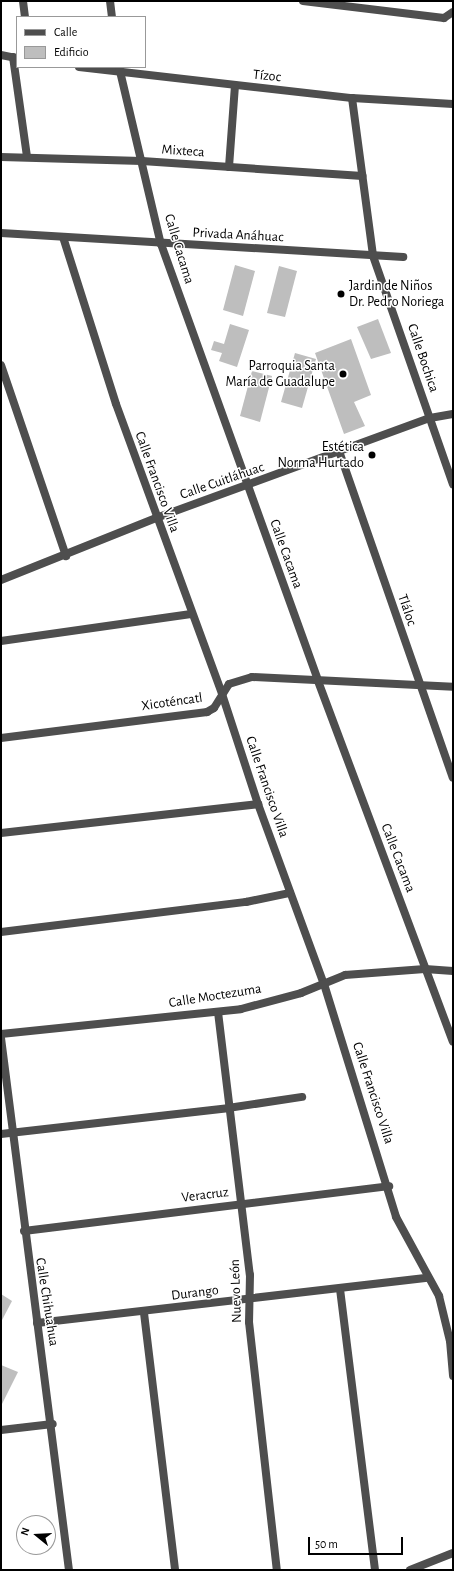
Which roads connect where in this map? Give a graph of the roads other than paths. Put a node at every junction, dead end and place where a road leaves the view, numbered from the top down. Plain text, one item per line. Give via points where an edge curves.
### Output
1 (23, 1) edge
2 (110, 1) edge
3 (303, 1) edge
4 (453, 12) edge
5 (25, 16) edge
6 (112, 16) edge
7 (1, 55) edge
8 (15, 57) edge
9 (16, 68) edge
10 (93, 68) edge
11 (120, 70) edge
12 (235, 85) junction
13 (352, 98) junction
14 (453, 104) edge
15 (27, 156) junction
16 (1, 157) edge
17 (142, 161) junction
18 (229, 167) junction
19 (362, 176) junction
20 (1, 233) edge
21 (63, 237) junction
22 (161, 244) junction
23 (373, 256) junction
24 (403, 257) dead end
25 (1, 368) edge
26 (453, 414) edge
27 (430, 418) junction
28 (339, 451) junction
29 (453, 484) edge
30 (248, 486) junction
31 (156, 518) junction
32 (66, 556) junction
33 (1, 580) edge
34 (191, 614) junction
35 (1, 641) edge
36 (318, 681) junction
37 (420, 686) junction
38 (453, 688) edge
39 (222, 694) junction
40 (1, 738) edge
41 (453, 778) edge
42 (258, 804) junction
43 (1, 833) edge
44 (290, 893) junction
45 (1, 932) edge
46 (425, 969) junction
47 (453, 971) edge
48 (324, 984) junction
49 (218, 1012) junction
50 (1, 1034) edge
51 (1, 1038) edge
52 (453, 1042) edge
53 (302, 1097) dead end
54 (228, 1108) junction
55 (12, 1132) junction
56 (1, 1134) edge
57 (389, 1186) junction
58 (241, 1204) junction
59 (24, 1230) junction
60 (428, 1278) junction
61 (340, 1289) junction
62 (251, 1300) junction
63 (144, 1312) junction
64 (37, 1323) junction
65 (452, 1342) edge
66 (453, 1376) edge
67 (53, 1424) junction
68 (1, 1430) edge
69 (453, 1553) edge
70 (70, 1570) edge
71 (175, 1570) edge
72 (277, 1570) edge
73 (375, 1570) edge
74 (410, 1570) edge

1 - 5 street
2 - 6 street
3 - 4 street via 444,18
7 - 8 street
9 - 15 street
10 - 11 street, Tízoc
11 - 12 street, Tízoc
11 - 17 street, Calle Cacama
12 - 13 street, Tízoc
12 - 18 street
13 - 14 street, Tízoc
13 - 19 street, Calle Bochica
15 - 16 street, Mixteca
15 - 17 street, Mixteca
17 - 18 street, Mixteca
17 - 22 street, Calle Cacama
18 - 19 street, Mixteca
19 - 23 street, Calle Bochica
20 - 21 street, Privada Anáhuac
21 - 22 street, Privada Anáhuac
21 - 31 street, Calle Francisco Villa via 84,308
22 - 23 street, Privada Anáhuac
22 - 30 street, Calle Cacama
23 - 24 street, Privada Anáhuac
23 - 27 street, Calle Bochica
25 - 32 street
26 - 27 street, Calle Cuitláhuac
27 - 28 street, Calle Cuitláhuac
27 - 29 street, Calle Bochica
28 - 30 street, Calle Cuitláhuac
28 - 37 street, Tláloc
30 - 31 street, Calle Cuitláhuac
30 - 36 street, Calle Cacama
31 - 32 street, Calle Cuitláhuac
31 - 34 street, Calle Francisco Villa
32 - 33 street, Calle Cuitláhuac
34 - 35 street
34 - 39 street, Calle Francisco Villa
36 - 37 street, Xicoténcatl
36 - 39 street, Xicoténcatl via 252,677 229,684
36 - 46 street, Calle Cacama
37 - 38 street, Xicoténcatl
37 - 41 street, Tláloc
39 - 40 street, Xicoténcatl via 214,708 206,712
39 - 42 street, Calle Francisco Villa
42 - 43 street
42 - 44 street, Calle Francisco Villa
44 - 45 street via 246,902
44 - 48 street, Calle Francisco Villa
46 - 47 street, Calle Moctezuma
46 - 48 street, Calle Moctezuma via 350,975
46 - 52 street, Calle Cacama
48 - 49 street, Calle Moctezuma via 277,1000
48 - 57 street, Calle Francisco Villa
49 - 50 street, Calle Moctezuma
49 - 54 street, Nuevo León
51 - 55 street, Calle Chihuahua
53 - 54 street
54 - 55 street
54 - 58 street, Nuevo León
55 - 56 street
55 - 59 street, Calle Chihuahua
57 - 58 street, Veracruz
57 - 60 street, Calle Francisco Villa via 396,1217
58 - 59 street, Veracruz
58 - 62 street, Nuevo León
59 - 64 street, Calle Chihuahua
60 - 61 street, Durango
60 - 65 street, Calle Francisco Villa via 439,1296
61 - 62 street, Durango
61 - 73 street
62 - 63 street, Durango
62 - 72 street, Nuevo León via 249,1322
63 - 64 street, Durango
63 - 71 street
64 - 67 street, Calle Chihuahua
65 - 66 street, Calle Francisco Villa
67 - 68 street
67 - 70 street, Calle Chihuahua
69 - 74 street

